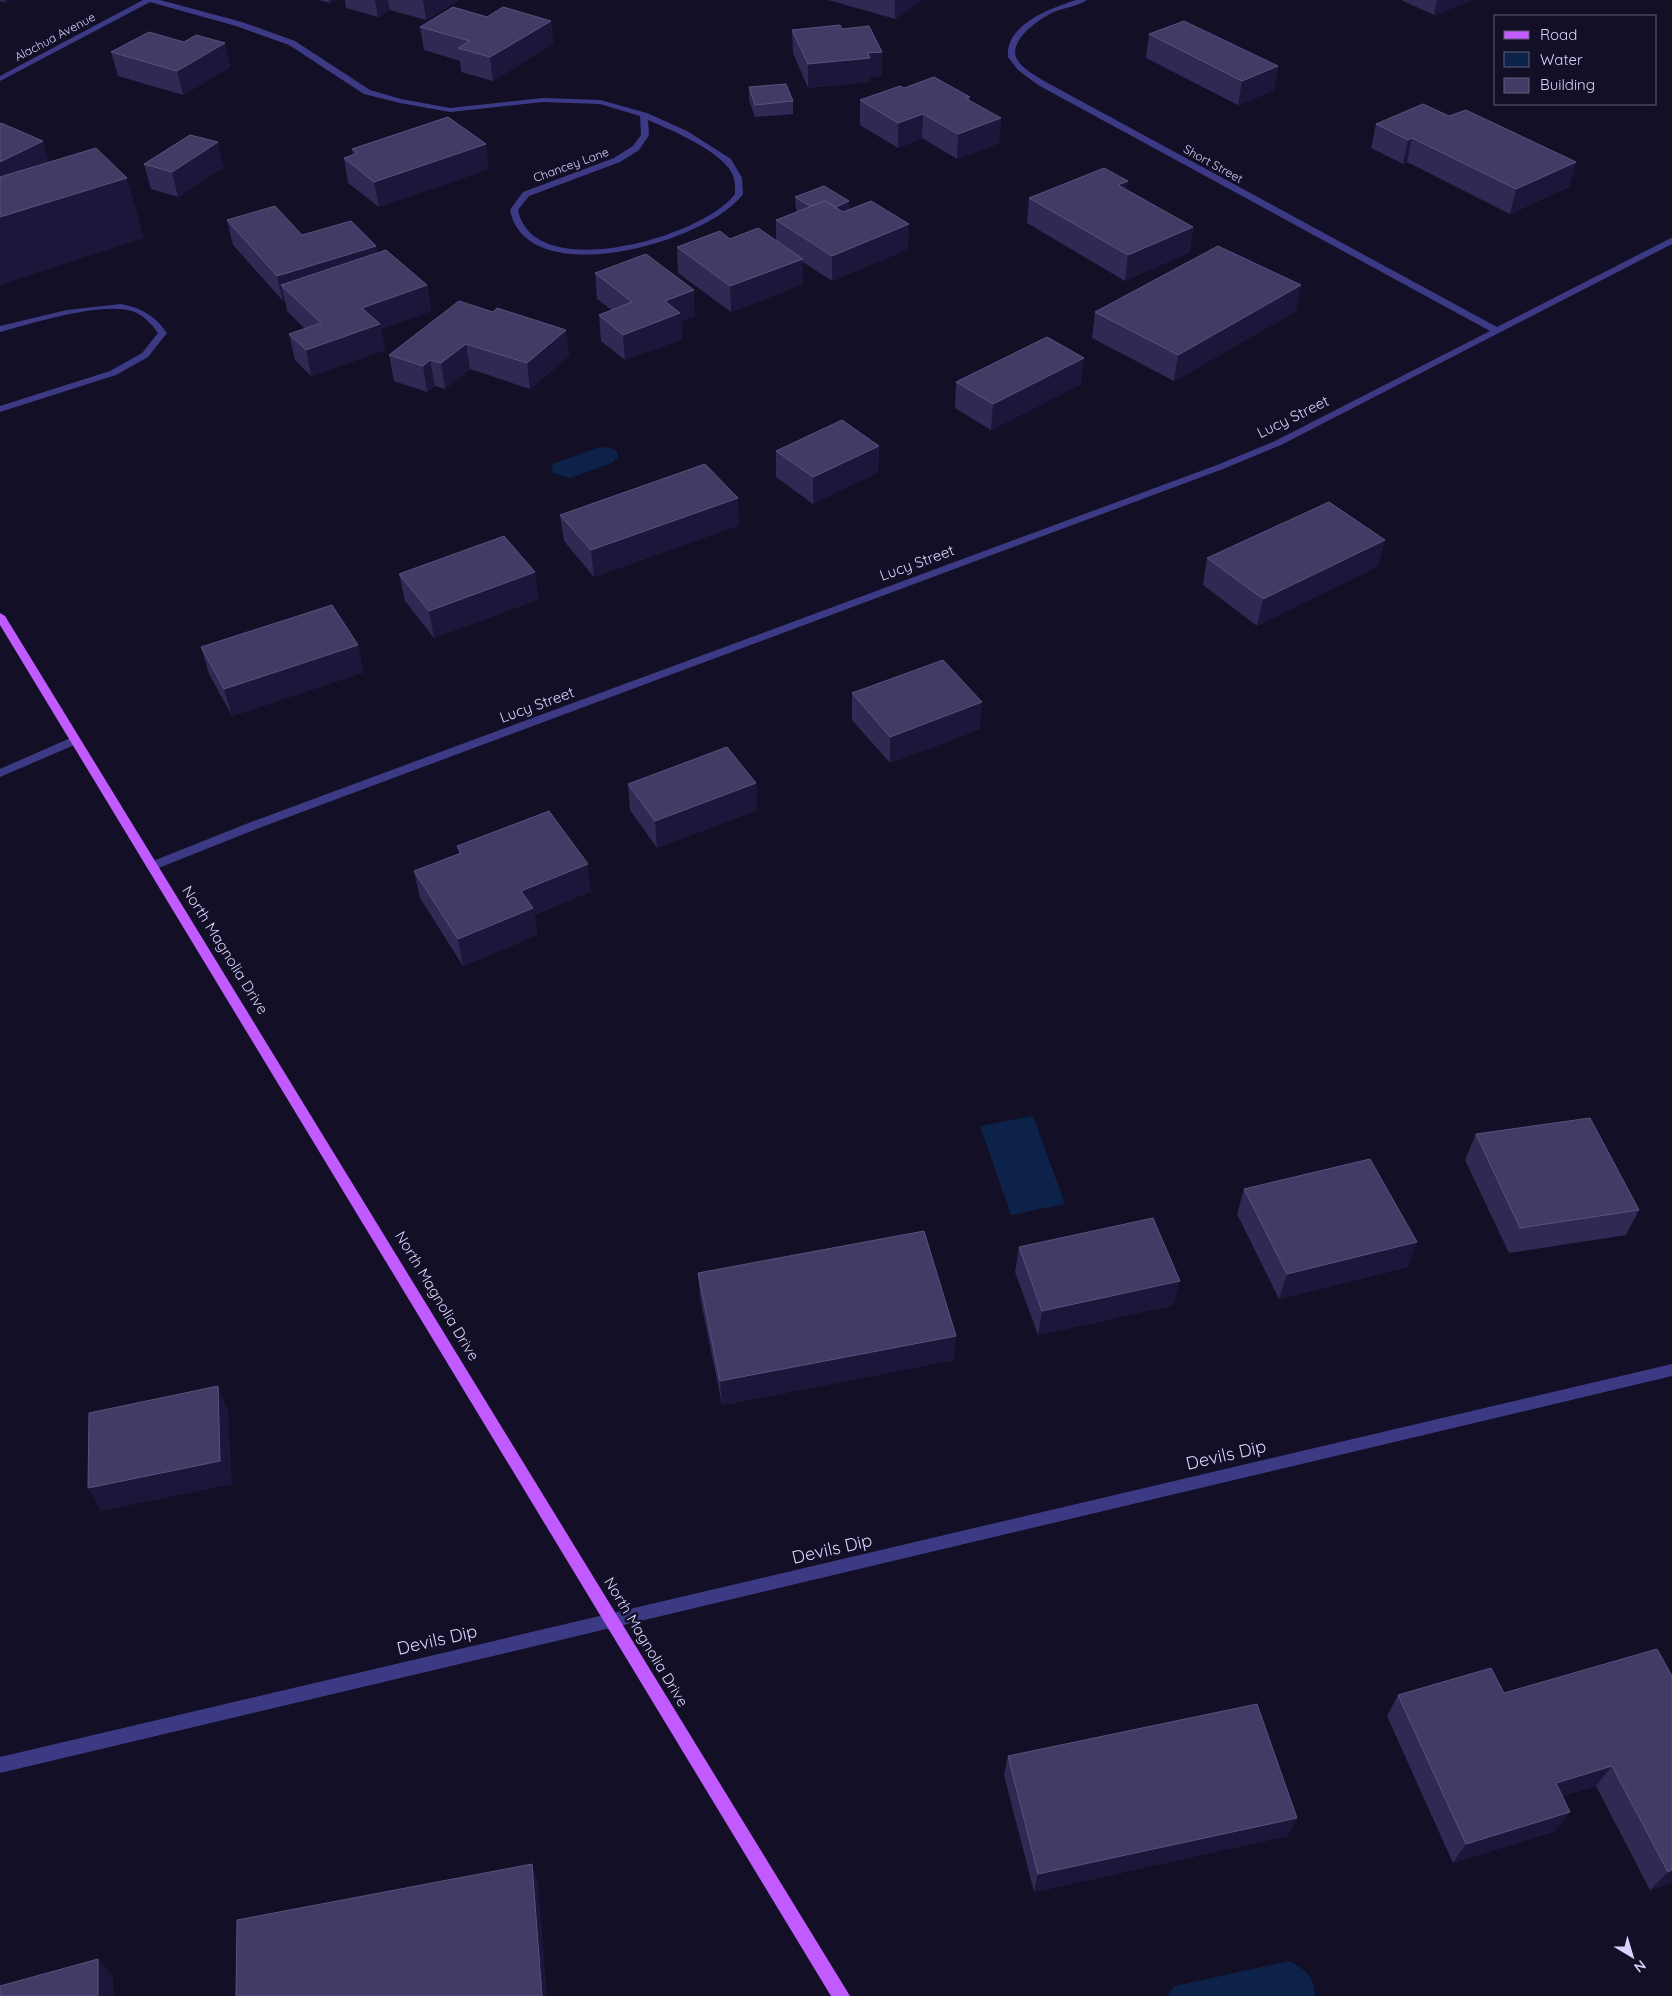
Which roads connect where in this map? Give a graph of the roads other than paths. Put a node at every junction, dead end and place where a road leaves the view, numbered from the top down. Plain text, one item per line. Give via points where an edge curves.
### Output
1 (150, 0) edge
2 (1083, 0) edge
3 (0, 79) edge
4 (644, 115) junction
5 (1672, 241) edge
6 (0, 329) edge
7 (1495, 330) junction
8 (0, 409) edge
9 (0, 616) edge
10 (75, 740) junction
11 (0, 774) edge
12 (152, 866) junction
13 (1672, 1370) edge
14 (610, 1619) junction
15 (0, 1765) edge
16 (840, 1996) edge

1 - 3 street, Alachua Avenue
1 - 4 street, Chancey Lane via 239,24 292,43 367,92 400,101 450,110 543,100 600,102
2 - 7 street, Short Street via 1042,15 1021,34 1012,47 1012,56 1018,67 1041,83
4 - 4 street, Chancey Lane via 645,136 636,148 617,160 526,194 514,210 517,224 556,251 587,253 661,239 702,223 729,206 739,194 738,178 728,161 684,133
5 - 7 street, Lucy Street
6 - 8 street via 99,308 133,309 154,320 163,333 145,355 114,373
7 - 12 street, Lucy Street via 1278,443 1220,467
9 - 10 main road, North Magnolia Drive
10 - 11 street
10 - 12 main road, North Magnolia Drive
12 - 14 main road, North Magnolia Drive
13 - 14 street, Devils Dip via 766,1585
14 - 15 street, Devils Dip
14 - 16 main road, North Magnolia Drive

